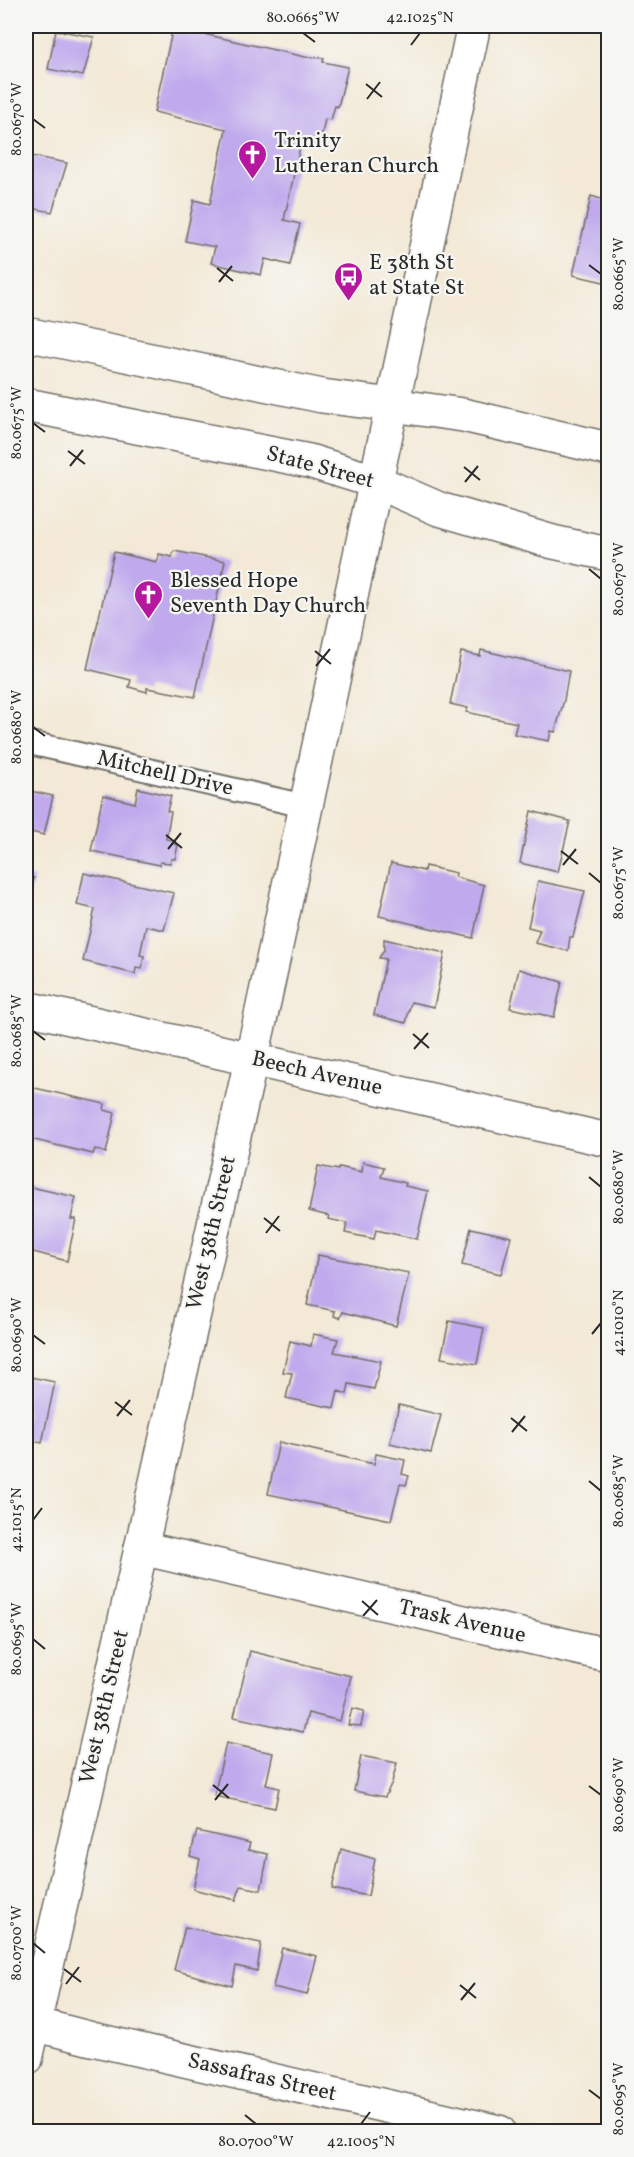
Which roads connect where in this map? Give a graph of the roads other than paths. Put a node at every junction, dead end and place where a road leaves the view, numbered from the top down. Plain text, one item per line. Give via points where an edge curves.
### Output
1 (476, 28) edge
2 (26, 334) edge
3 (26, 405) edge
4 (392, 405) junction
5 (609, 449) edge
6 (377, 482) junction
7 (609, 554) edge
8 (26, 742) edge
9 (305, 806) junction
10 (26, 1008) edge
11 (251, 1059) junction
12 (609, 1140) edge
13 (141, 1548) junction
14 (609, 1655) edge
15 (30, 2023) edge
16 (26, 2059) edge
17 (499, 2132) edge

1 - 4 street, West 38th Street
2 - 4 street via 322,396
3 - 6 street, State Street via 309,461
4 - 5 street via 463,416
4 - 6 street, West 38th Street
6 - 7 street, State Street via 439,509
6 - 9 street, West 38th Street
8 - 9 lane, Mitchell Drive
9 - 11 street, West 38th Street
10 - 11 street, Beech Avenue
11 - 12 street, Beech Avenue
11 - 13 street, West 38th Street
13 - 14 street, Trask Avenue
13 - 15 street, West 38th Street
15 - 16 street, West 38th Street
15 - 17 street, Sassafras Street

